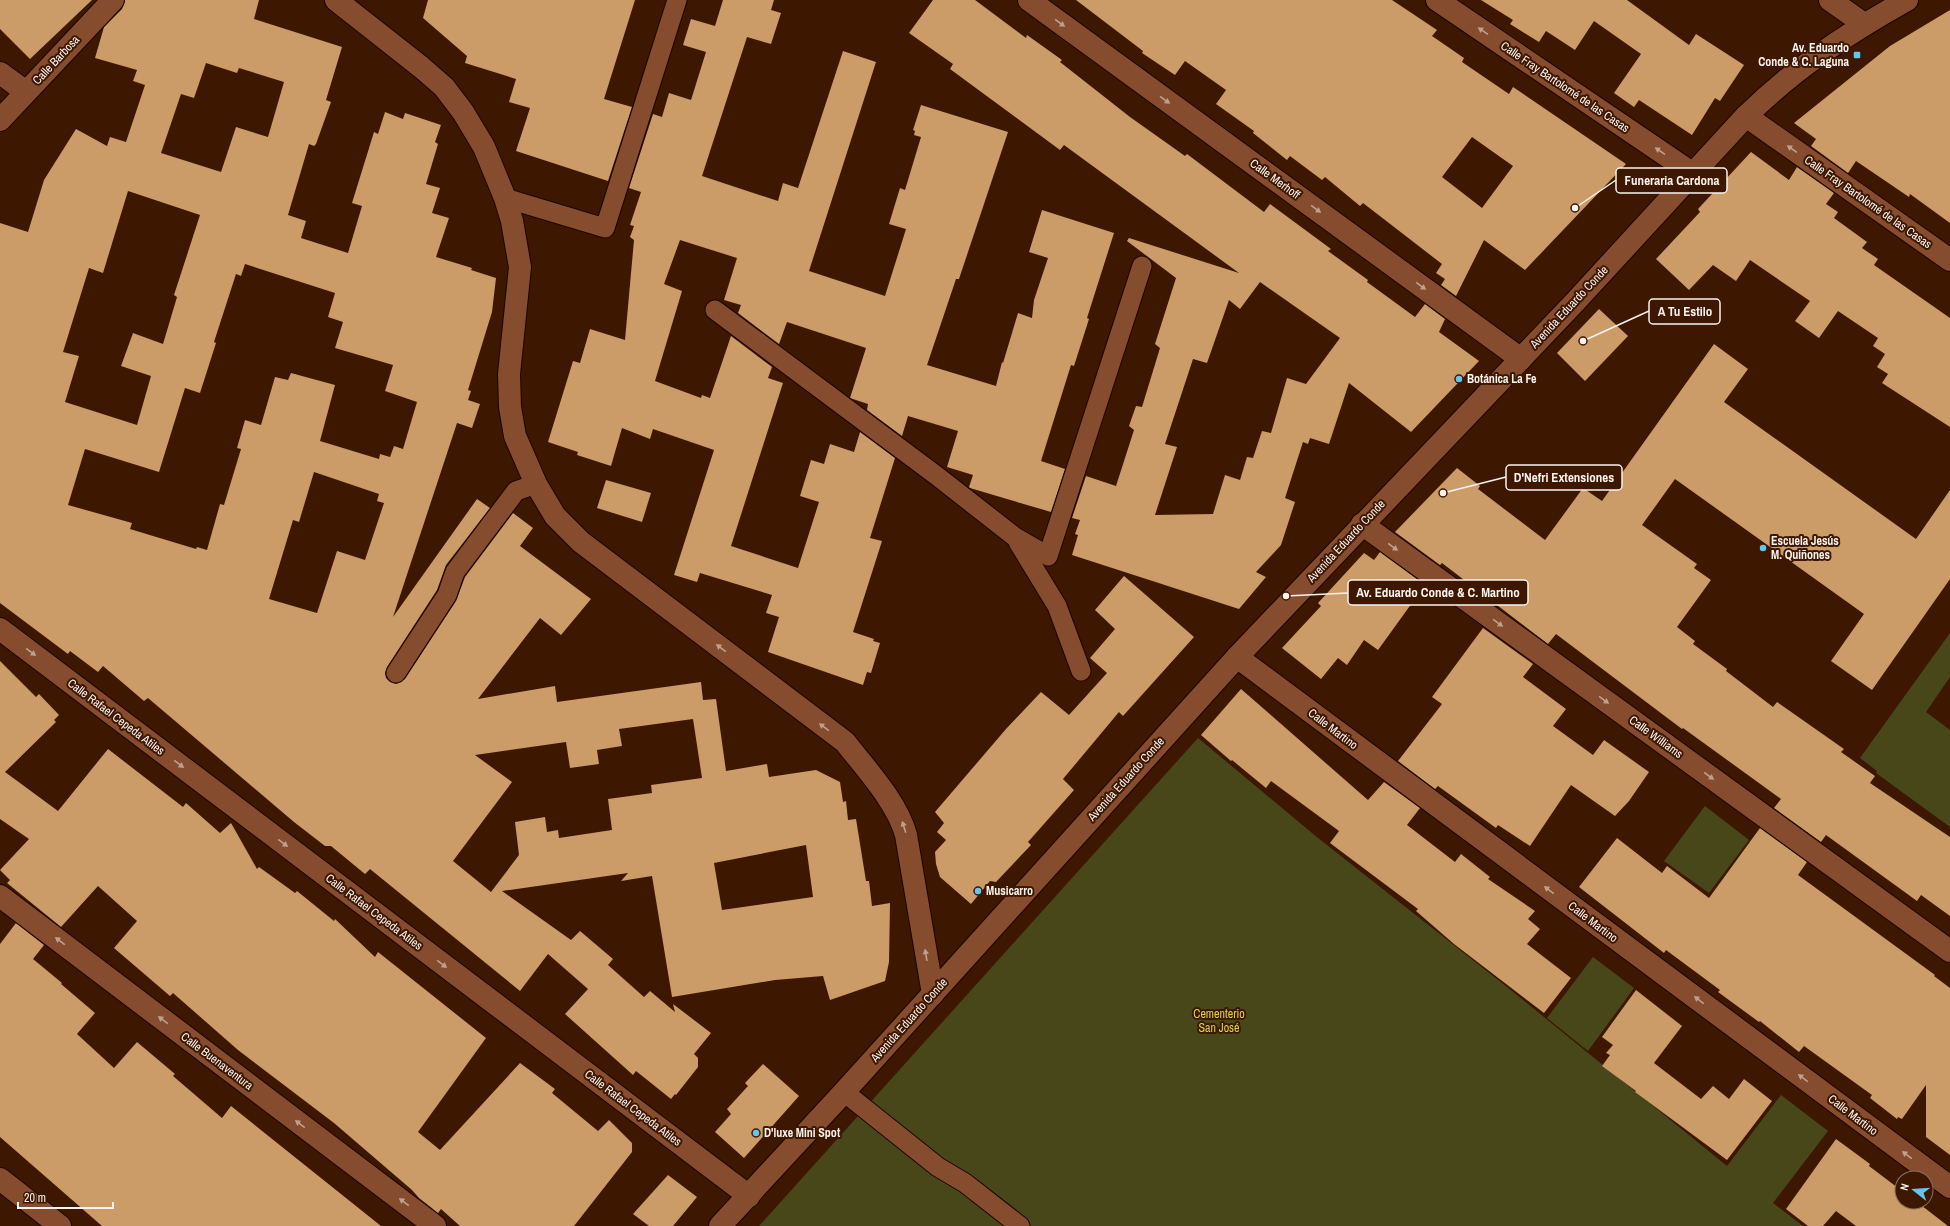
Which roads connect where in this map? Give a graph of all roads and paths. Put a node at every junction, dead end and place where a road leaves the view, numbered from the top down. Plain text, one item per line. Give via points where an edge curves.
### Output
1 (113, 0) edge
2 (336, 0) edge
3 (677, 0) edge
4 (1029, 0) edge
5 (1437, 0) edge
6 (1830, 0) edge
7 (1908, 0) edge
8 (1864, 24) junction
9 (0, 73) edge
10 (26, 92) junction
11 (1746, 116) junction
12 (0, 120) edge
13 (1692, 173) junction
14 (505, 198) junction
15 (1950, 260) edge
16 (1142, 266) dead end
17 (715, 310) dead end
18 (1521, 359) junction
19 (536, 484) junction
20 (1362, 524) junction
21 (1016, 537) junction
22 (0, 629) edge
23 (1237, 657) junction
24 (1082, 671) dead end
25 (396, 673) dead end
26 (0, 896) edge
27 (1950, 951) edge
28 (933, 994) junction
29 (844, 1092) junction
30 (0, 1179) edge
31 (1950, 1187) edge
32 (749, 1196) junction
33 (60, 1226) edge
34 (435, 1226) edge
35 (720, 1226) edge
36 (1020, 1226) edge

1 - 10 street, Calle Barbosa
2 - 14 street via 444,87 484,146
3 - 14 lane via 605,228
4 -> 18 street, Calle Merhoff
13 -> 5 street, Calle Fray Bartolomé de las Casas
6 - 8 street
7 - 8 street, Avenida Eduardo Conde
8 - 11 street, Avenida Eduardo Conde via 1775,87
9 - 10 street
10 - 12 street, Calle Barbosa
11 - 13 street, Avenida Eduardo Conde
15 -> 11 street, Calle Fray Bartolomé de las Casas
13 - 18 street, Avenida Eduardo Conde
14 - 19 street via 515,234 520,267 508,374 510,407 516,436
16 - 21 lane via 1048,556
17 - 21 lane
18 - 20 street, Avenida Eduardo Conde
19 - 25 lane via 516,491 460,566 447,595
28 -> 19 street via 903,822 878,784 845,742 581,542 555,516
20 - 23 street, Avenida Eduardo Conde
20 -> 27 street, Calle Williams
21 - 24 lane via 1057,606
22 -> 32 street, Calle Rafael Cepeda Atiles
23 - 28 street, Avenida Eduardo Conde
31 -> 23 street, Calle Martino
34 -> 26 street, Calle Buenaventura
28 - 29 street, Avenida Eduardo Conde
29 - 32 street, Avenida Eduardo Conde
29 - 36 lane via 938,1167 965,1183
30 - 33 street
32 - 35 street, Avenida Eduardo Conde

